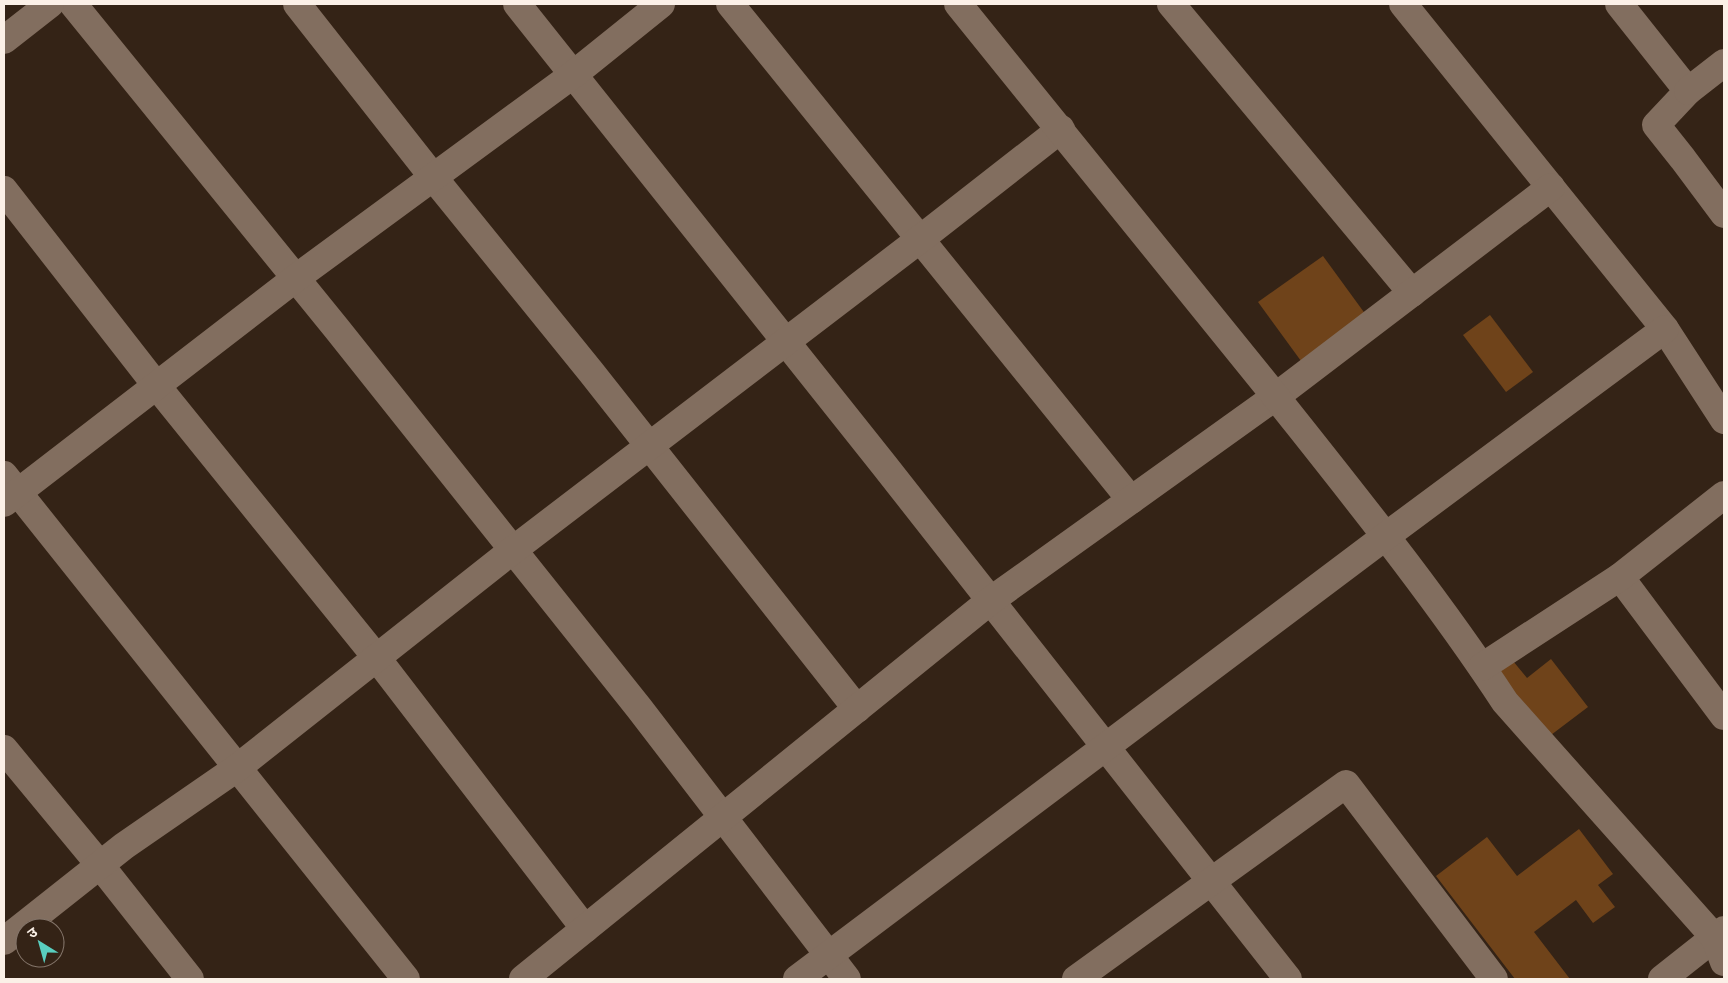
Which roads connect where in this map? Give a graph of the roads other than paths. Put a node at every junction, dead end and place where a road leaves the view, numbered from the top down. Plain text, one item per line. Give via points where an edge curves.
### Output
1 (50, 4) edge
2 (74, 4) edge
3 (297, 4) edge
4 (517, 4) edge
5 (661, 4) edge
6 (730, 4) edge
7 (958, 4) edge
8 (1171, 4) edge
9 (1403, 4) edge
10 (1620, 4) edge
11 (4, 40) edge
12 (1724, 63) edge
13 (574, 74) junction
14 (1688, 92) junction
15 (1061, 129) junction
16 (433, 177) junction
17 (1551, 187) junction
18 (4, 190) edge
19 (1724, 214) edge
20 (919, 240) junction
21 (296, 278) junction
22 (1412, 293) junction
23 (1665, 329) junction
24 (786, 340) junction
25 (156, 385) junction
26 (1275, 397) junction
27 (1724, 420) edge
28 (649, 446) junction
29 (8, 490) edge
30 (1724, 495) edge
31 (1131, 500) junction
32 (1386, 536) junction
33 (513, 550) junction
34 (1620, 577) junction
35 (990, 600) junction
36 (376, 657) junction
37 (1482, 667) junction
38 (857, 709) junction
39 (1724, 716) edge
40 (1105, 747) junction
41 (4, 749) edge
42 (237, 768) junction
43 (722, 817) junction
44 (100, 865) junction
45 (1211, 881) junction
46 (585, 929) junction
47 (4, 941) edge
48 (1721, 943) edge
49 (828, 956) junction
50 (190, 979) edge
51 (406, 979) edge
52 (522, 979) edge
53 (797, 979) edge
54 (848, 979) edge
55 (1076, 979) edge
56 (1288, 979) edge
57 (1494, 979) edge
58 (1662, 979) edge

1 - 11 street
2 - 21 street
3 - 16 street
4 - 13 street
5 - 13 street
6 - 20 street
7 - 15 street
8 - 22 street
9 - 17 street
10 - 14 street
12 - 14 street
13 - 16 street
13 - 24 street
14 - 19 street via 1656,125
15 - 20 street
15 - 26 street
16 - 21 street
16 - 28 street
17 - 22 street
17 - 23 street
18 - 25 street
20 - 24 street
20 - 31 street
21 - 25 street
21 - 33 street
22 - 26 street
23 - 27 street
23 - 32 street
24 - 28 street
24 - 35 street
25 - 29 street
25 - 36 street
26 - 31 street
26 - 32 street
28 - 33 street
28 - 38 street
29 - 42 street
30 - 34 street
31 - 35 street
32 - 37 street
32 - 40 street
33 - 36 street
33 - 43 street
34 - 37 street
34 - 39 street
35 - 38 street
35 - 40 street
36 - 42 street
36 - 46 street
37 - 48 street via 1505,702
38 - 43 street
40 - 45 street
40 - 49 street
41 - 44 street
42 - 44 street
42 - 51 street
43 - 46 street
43 - 49 street
44 - 47 street
44 - 50 street
45 - 55 street
45 - 56 street
45 - 57 street via 1346,784
46 - 52 street
48 - 58 street
49 - 53 street
49 - 54 street

